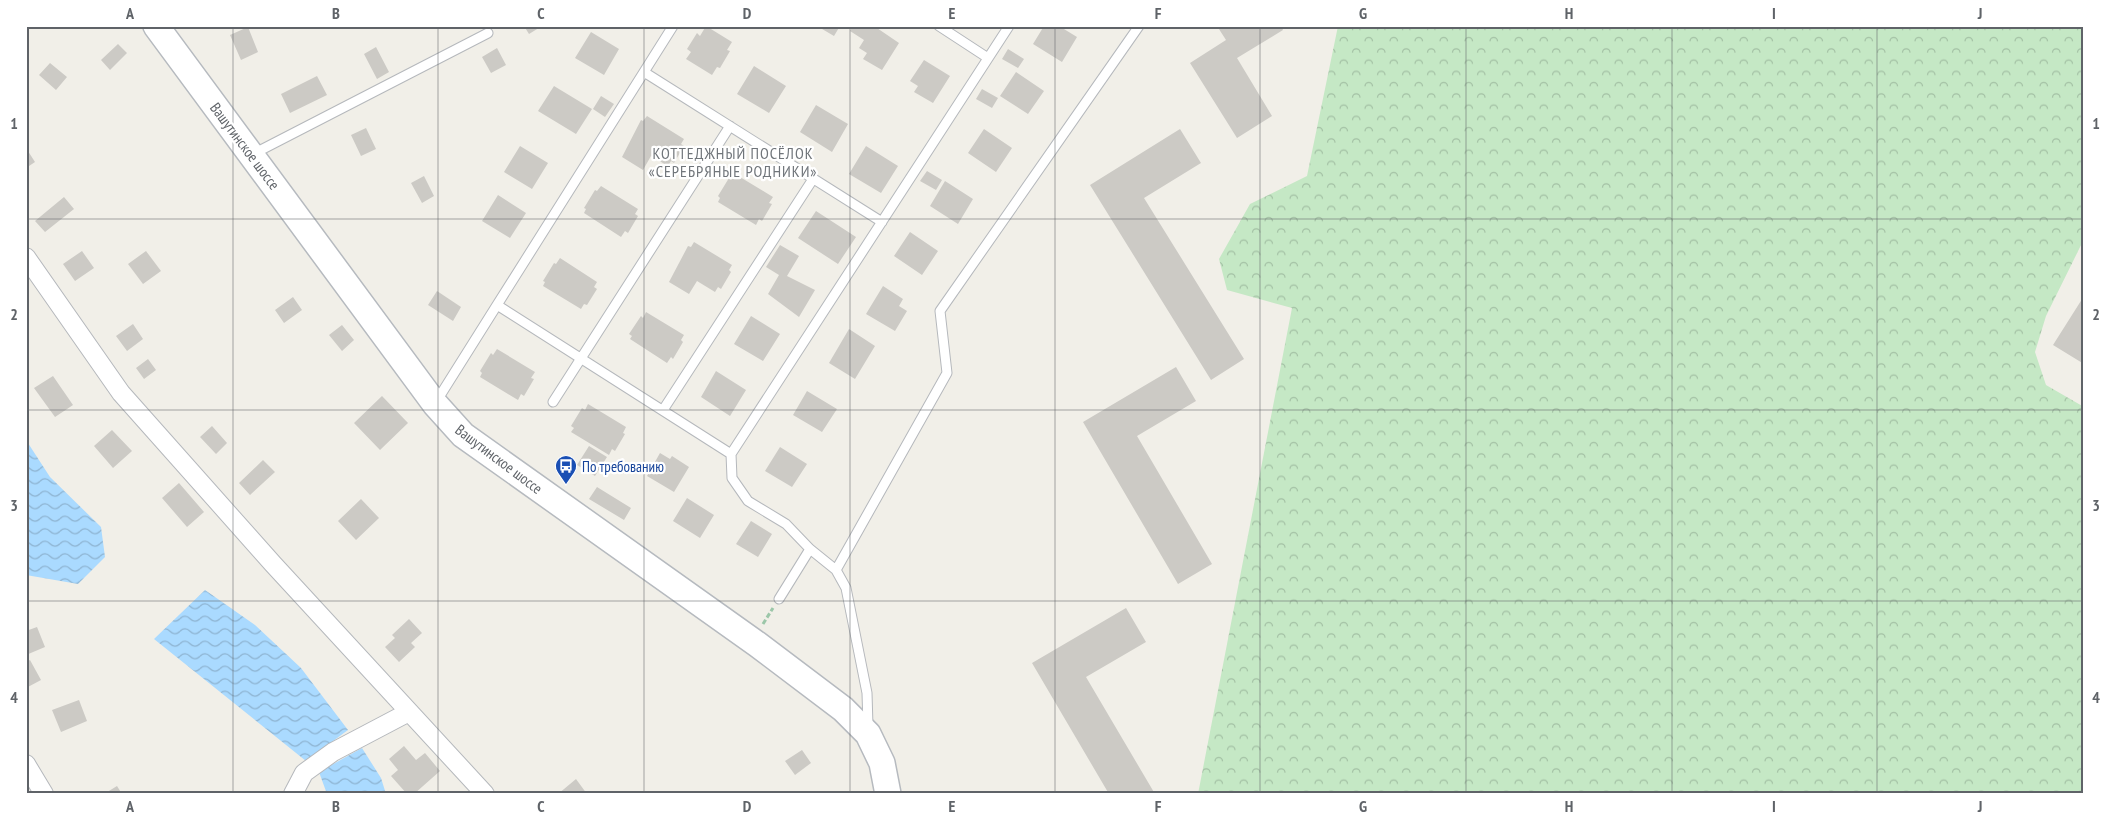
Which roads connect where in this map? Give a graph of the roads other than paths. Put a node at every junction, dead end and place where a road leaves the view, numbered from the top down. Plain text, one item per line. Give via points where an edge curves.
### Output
1 (673, 26) edge
2 (939, 26) edge
3 (1009, 26) edge
4 (1138, 26) edge
5 (160, 27) edge
6 (488, 33) dead end
7 (988, 58) junction
8 (644, 72) junction
9 (730, 126) junction
10 (252, 155) junction
11 (813, 179) junction
12 (882, 222) junction
13 (26, 257) edge
14 (497, 305) junction
15 (581, 358) junction
16 (554, 402) dead end
17 (434, 404) junction
18 (663, 410) junction
19 (731, 454) junction
20 (810, 548) junction
21 (836, 570) junction
22 (779, 599) road end
23 (409, 712) junction
24 (868, 734) junction
25 (26, 764) edge
26 (44, 794) edge
27 (293, 794) edge
28 (484, 794) edge
29 (888, 794) edge

1 - 8 lane
2 - 7 lane
3 - 7 lane
4 - 21 lane via 940,311 947,373
5 - 10 street, Вашутинское шоссе
6 - 10 lane
7 - 12 lane
8 - 9 lane
8 - 14 lane
9 - 11 lane
9 - 15 lane
10 - 17 street, Вашутинское шоссе
11 - 12 lane
11 - 18 lane
12 - 19 lane
13 - 23 street via 121,393 272,564
14 - 15 lane
14 - 17 lane
15 - 16 lane
15 - 18 lane
17 - 24 street, Вашутинское шоссе via 463,435 757,644 843,709
18 - 19 lane
19 - 20 lane via 732,478 748,501 786,524
20 - 21 lane
20 - 22 lane
21 - 24 lane via 846,588 861,664
23 - 27 street via 333,752 304,772
23 - 28 street
24 - 29 street, Вашутинское шоссе via 882,763
25 - 26 street

